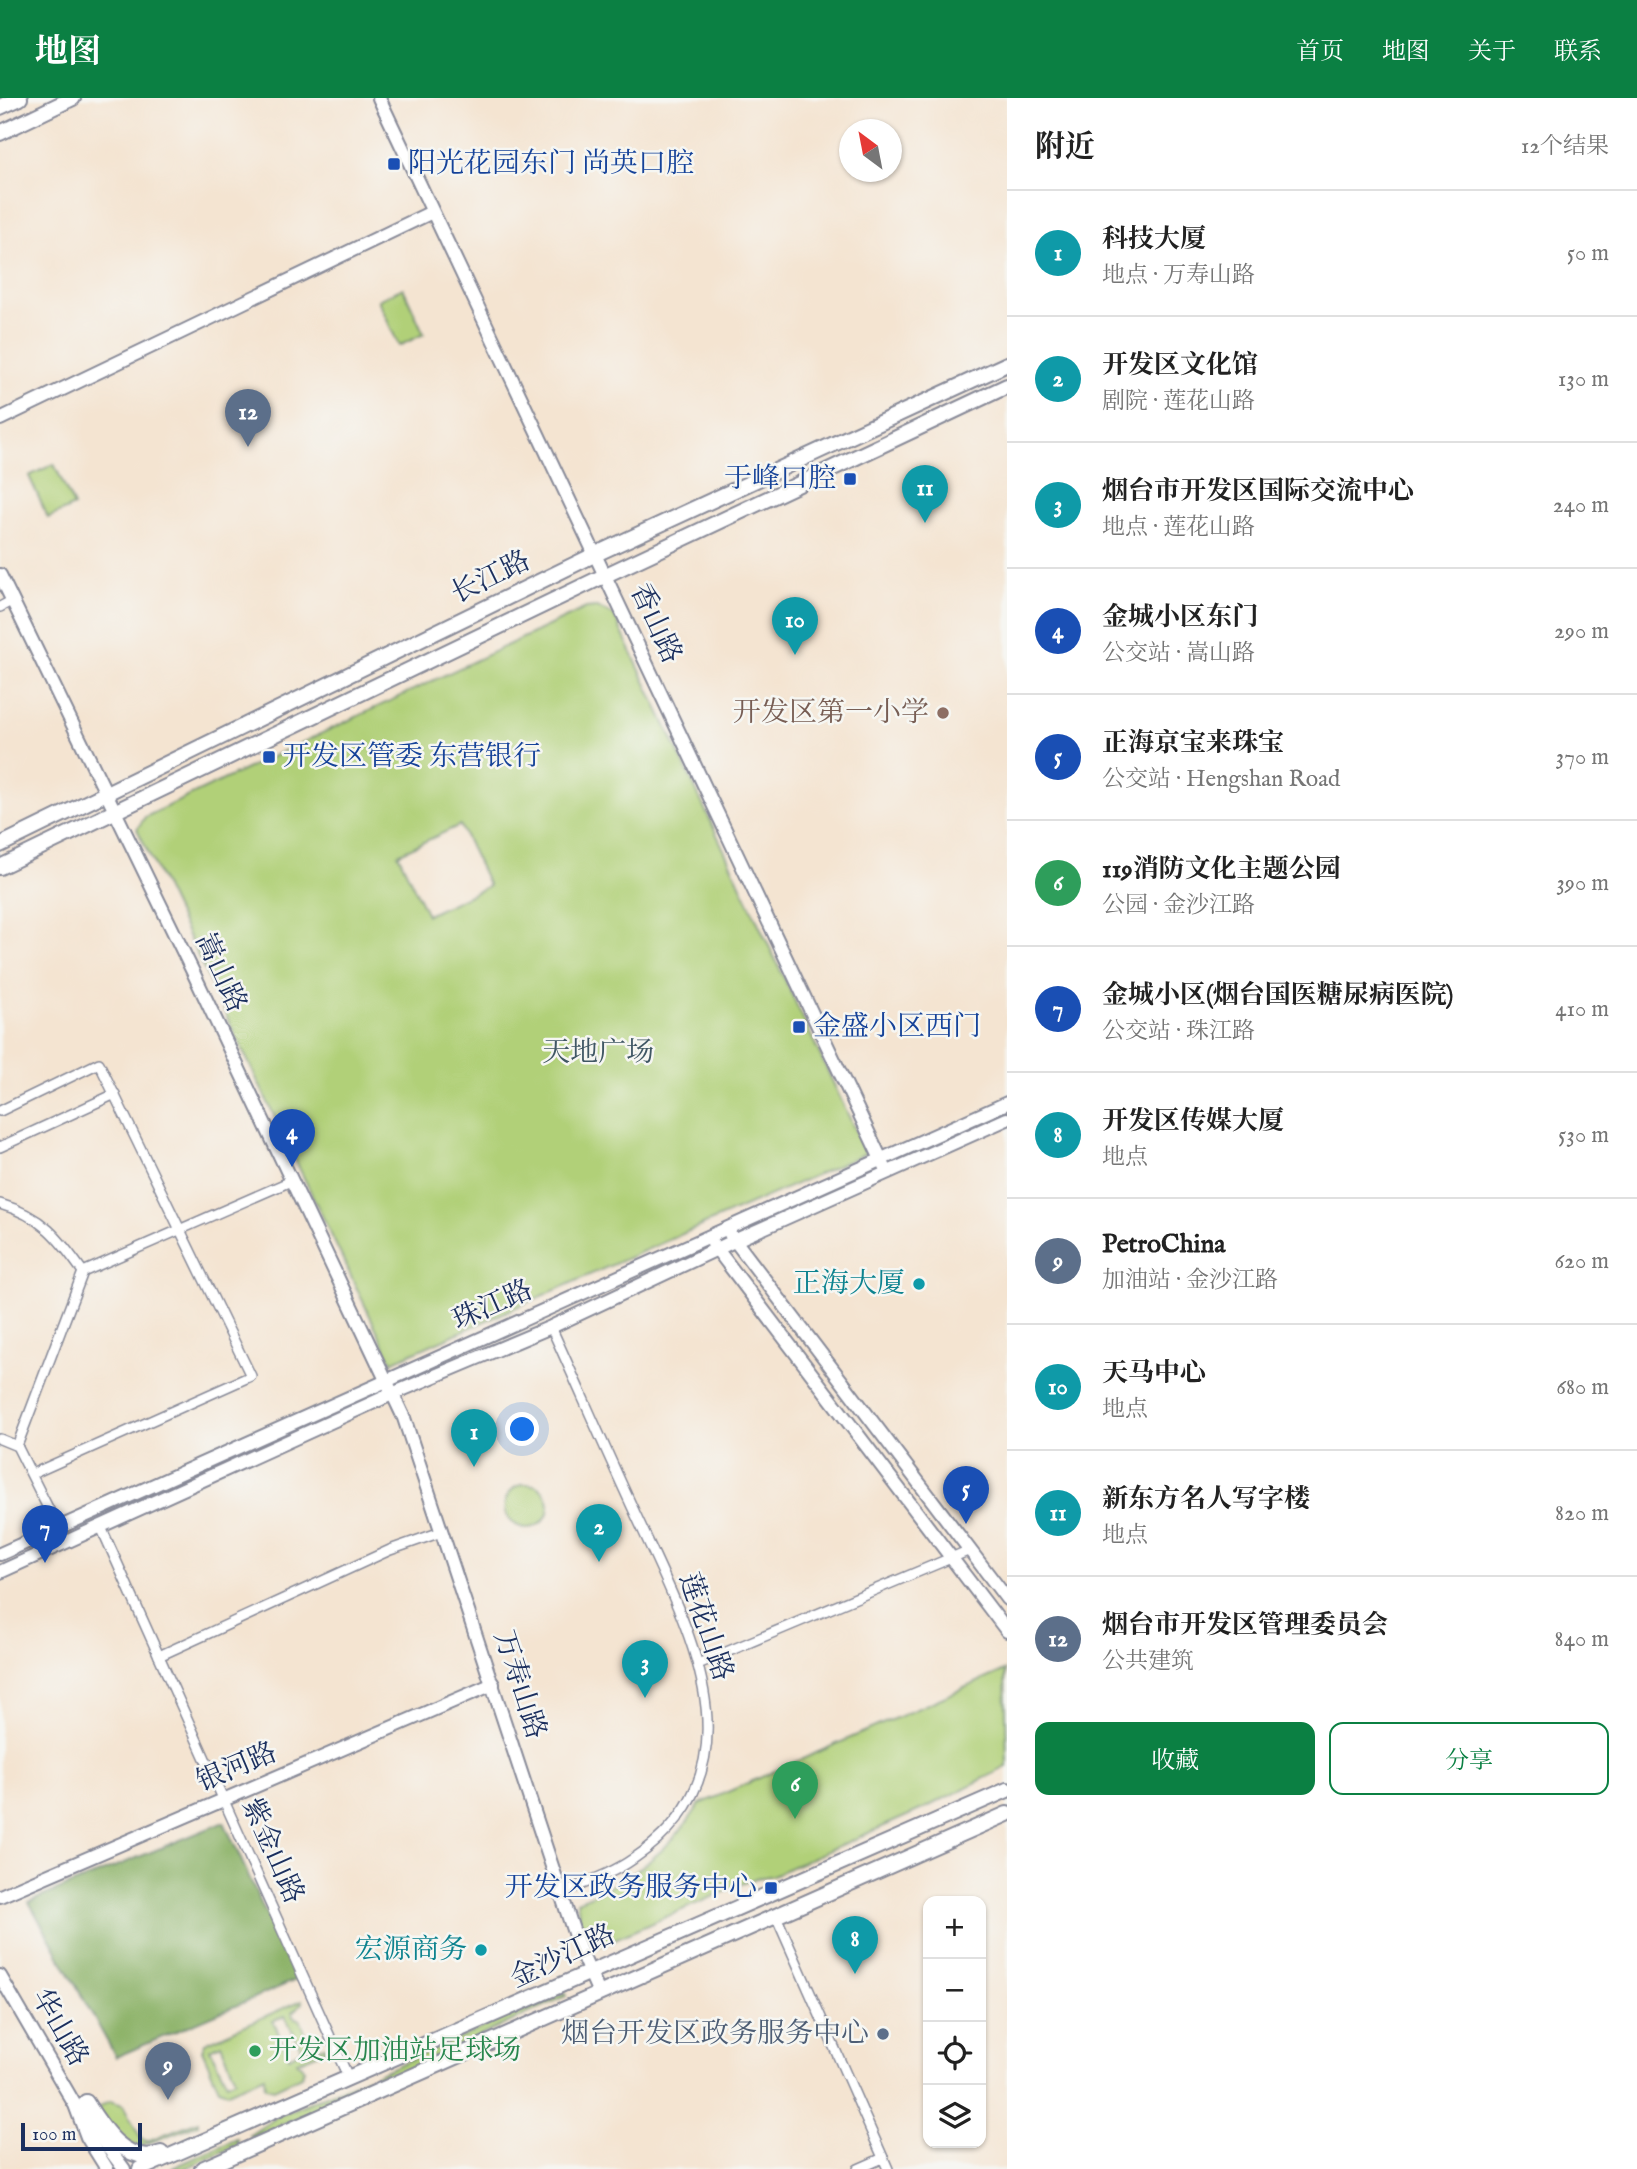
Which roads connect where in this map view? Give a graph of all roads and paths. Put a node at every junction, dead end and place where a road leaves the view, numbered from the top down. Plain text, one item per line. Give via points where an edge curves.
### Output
1 (20, 98) edge
2 (73, 98) edge
3 (379, 98) edge
4 (0, 107) edge
5 (0, 133) edge
6 (432, 212) junction
7 (1007, 364) edge
8 (1007, 386) edge
9 (0, 419) edge
10 (596, 554) junction
11 (0, 575) edge
12 (606, 575) junction
13 (13, 600) junction
14 (0, 607) edge
15 (106, 794) junction
16 (115, 812) junction
17 (0, 845) edge
18 (0, 867) edge
19 (115, 1094) junction
20 (1007, 1103) edge
21 (0, 1111) edge
22 (1007, 1119) edge
23 (0, 1147) edge
24 (881, 1159) junction
25 (887, 1172) junction
26 (291, 1181) junction
27 (0, 1204) edge
28 (726, 1229) junction
29 (182, 1230) junction
30 (708, 1237) junction
31 (734, 1241) junction
32 (717, 1250) junction
33 (83, 1272) junction
34 (551, 1327) junction
35 (384, 1381) junction
36 (391, 1394) junction
37 (0, 1439) edge
38 (17, 1446) junction
39 (32, 1474) junction
40 (101, 1527) junction
41 (58, 1528) junction
42 (441, 1532) junction
43 (970, 1550) junction
44 (0, 1554) edge
45 (952, 1559) junction
46 (0, 1572) edge
47 (1007, 1599) edge
48 (1007, 1631) edge
49 (159, 1656) junction
50 (698, 1664) junction
51 (493, 1684) junction
52 (1007, 1781) edge
53 (1007, 1790) edge
54 (225, 1800) junction
55 (1007, 1814) edge
56 (932, 1823) junction
57 (561, 1893) junction
58 (0, 1896) edge
59 (776, 1916) junction
60 (589, 1973) junction
61 (0, 1976) edge
62 (599, 1993) junction
63 (349, 2079) junction
64 (80, 2104) junction
65 (219, 2136) junction
66 (243, 2151) junction
67 (883, 2158) junction
68 (107, 2169) edge
69 (124, 2169) edge
70 (140, 2169) edge
71 (202, 2169) edge
72 (213, 2169) edge
73 (858, 2169) edge
74 (888, 2169) edge

1 - 4 main road
2 - 5 main road
3 - 6 street, 香山路
6 - 9 street
6 - 10 street, 香山路
7 - 10 main road, 长江路
8 - 12 main road, 长江路
10 - 12 street, 香山路
10 - 15 main road, 长江路
11 - 13 street, 嵩山路
12 - 16 main road, 长江路
12 - 24 street, 香山路
13 - 14 street
13 - 15 street, 嵩山路
15 - 16 street, 嵩山路
15 - 17 main road, 长江路
16 - 18 main road, 长江路
16 - 26 street, 嵩山路
19 - 21 street via 99,1063
19 - 23 street
19 - 29 street
20 - 24 street, 珠江路
22 - 25 street
24 - 25 street, 香山路
24 - 28 street, 珠江路
25 - 31 street
26 - 29 street
26 - 35 street, 嵩山路
27 - 33 street via 22,1210 58,1236
28 - 30 street, 珠江路
28 - 31 street
29 - 33 street
29 - 39 street via 251,1376
30 - 32 street
30 - 35 street, 珠江路
31 - 32 street
31 - 43 street
32 - 34 street
32 - 45 street
33 - 38 street
34 - 36 street
34 - 50 street, 莲花山路 via 667,1583
35 - 36 street, 嵩山路
35 - 41 street, 珠江路
36 - 40 street
36 - 42 street, 万寿山路 via 404,1418
37 - 38 street
38 - 39 street
39 - 41 street
40 - 46 street
40 - 49 street, 紫金山路
41 - 44 street, 珠江路
42 - 49 street via 390,1550
42 - 51 street, 万寿山路
43 - 45 street
43 - 47 street
45 - 48 street
45 - 50 street
49 - 54 street, 紫金山路
50 - 57 street, 莲花山路 via 709,1725 702,1768 686,1805 634,1859
51 - 54 street, 银河路
51 - 57 street, 万寿山路
52 - 56 main road
53 - 56 main road, 金沙江路
54 - 58 street, 银河路
54 - 63 street, 紫金山路
55 - 59 main road, 金沙江路
56 - 60 main road, 金沙江路
57 - 60 street, 万寿山路
59 - 62 main road, 金沙江路
59 - 67 street
60 - 62 street, 万寿山路
60 - 63 main road, 金沙江路
61 - 64 street, 华山路
62 - 66 main road, 金沙江路
63 - 65 main road, 金沙江路
64 - 65 main road via 138,2157 152,2157 190,2141
64 - 68 street via 87,2137
64 - 69 street
65 - 70 main road, 金沙江路
66 - 71 main road, 金沙江路
66 - 72 main road
67 - 73 street
67 - 74 street

